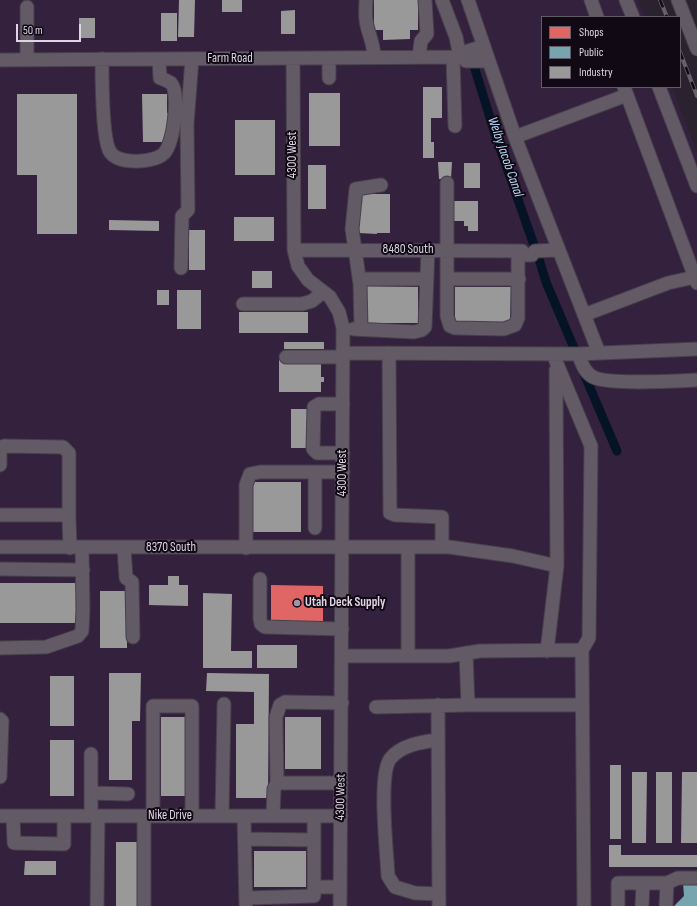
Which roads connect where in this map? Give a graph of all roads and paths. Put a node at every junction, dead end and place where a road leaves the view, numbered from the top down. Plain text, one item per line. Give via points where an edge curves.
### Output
1 (366, 0) edge
2 (425, 0) edge
3 (442, 0) edge
4 (468, 0) edge
5 (591, 0) edge
6 (626, 0) edge
7 (678, 0) edge
8 (27, 7) dead end
9 (598, 16) edge
10 (633, 16) edge
11 (482, 40) junction
12 (697, 49) edge
13 (419, 57) junction
14 (458, 57) junction
15 (293, 58) junction
16 (329, 58) junction
17 (374, 58) junction
18 (27, 59) junction
19 (102, 59) junction
20 (159, 59) junction
21 (192, 59) junction
22 (0, 60) edge
23 (489, 61) junction
24 (329, 78) dead end
25 (660, 88) edge
26 (625, 91) edge
27 (455, 126) dead end
28 (515, 137) junction
29 (447, 183) dead end
30 (381, 185) dead end
31 (697, 186) edge
32 (294, 250) junction
33 (355, 250) junction
34 (428, 250) junction
35 (447, 250) junction
36 (559, 250) junction
37 (525, 251) junction
38 (181, 268) dead end
39 (359, 279) junction
40 (427, 279) junction
41 (447, 279) junction
42 (519, 279) junction
43 (696, 280) edge
44 (323, 292) junction
45 (244, 304) dead end
46 (584, 315) junction
47 (343, 328) junction
48 (361, 329) junction
49 (697, 349) edge
50 (389, 353) junction
51 (599, 353) junction
52 (578, 354) junction
53 (343, 355) junction
54 (286, 357) dead end
55 (554, 360) junction
56 (697, 380) edge
57 (343, 404) junction
58 (0, 450) edge
59 (343, 453) junction
60 (0, 465) edge
61 (343, 472) junction
62 (315, 473) junction
63 (0, 515) edge
64 (69, 519) junction
65 (315, 528) dead end
66 (0, 547) edge
67 (408, 547) junction
68 (442, 547) junction
69 (76, 548) junction
70 (124, 548) junction
71 (246, 548) junction
72 (342, 548) junction
73 (556, 566) junction
74 (0, 569) edge
75 (82, 570) junction
76 (260, 579) dead end
77 (342, 629) junction
78 (133, 638) dead end
79 (0, 648) edge
80 (582, 650) junction
81 (546, 651) junction
82 (466, 653) junction
83 (342, 656) junction
84 (408, 656) junction
85 (342, 703) junction
86 (224, 704) dead end
87 (438, 705) junction
88 (468, 705) junction
89 (581, 705) junction
90 (376, 707) dead end
91 (0, 719) edge
92 (438, 740) junction
93 (91, 754) dead end
94 (0, 777) edge
95 (277, 783) junction
96 (341, 783) junction
97 (91, 793) junction
98 (128, 794) dead end
99 (0, 816) edge
100 (13, 816) junction
101 (64, 816) junction
102 (94, 816) junction
103 (149, 816) junction
104 (192, 816) junction
105 (222, 816) junction
106 (244, 816) junction
107 (273, 816) junction
108 (314, 816) junction
109 (341, 816) junction
110 (245, 839) junction
111 (314, 840) junction
112 (697, 878) edge
113 (643, 883) junction
114 (667, 883) junction
115 (314, 887) junction
116 (340, 887) junction
117 (439, 900) edge
118 (246, 902) edge
119 (97, 906) edge
120 (144, 906) edge
121 (340, 906) edge
122 (584, 906) edge
123 (618, 906) edge
124 (642, 906) edge
125 (666, 906) edge

1 - 17 street via 366,19 374,43
2 - 13 street via 427,34 421,41
3 - 14 street via 456,37
4 - 11 street
5 - 9 street
6 - 10 street
7 - 12 street
8 - 18 street
11 - 14 street
11 - 23 street
13 - 14 street, Farm Road
13 - 17 street, Farm Road
14 - 23 street, Farm Road via 466,61
14 - 27 street
15 - 16 street, Farm Road
15 - 21 street, Farm Road
15 - 32 street, 4300 West
16 - 17 street, Farm Road
16 - 24 street
18 - 19 street, Farm Road
18 - 22 street, Farm Road
19 - 20 street, Farm Road
19 - 20 street via 106,136 110,151 132,162 162,156 172,138 174,91 170,83 160,78
20 - 21 street, Farm Road
21 - 38 street via 187,124 188,210 182,216
23 - 28 street
25 - 31 street
26 - 28 street
26 - 43 street
28 - 36 street
29 - 35 street
30 - 33 street via 356,189 352,229
32 - 33 street, 8480 South
32 - 44 street, 4300 West via 298,266 308,280
33 - 34 street, 8480 South
33 - 39 street
34 - 35 street, 8480 South
34 - 40 street
35 - 37 street, 8480 South
35 - 41 street
36 - 37 street, 8480 South
36 - 46 street
37 - 42 street
39 - 40 street
39 - 48 street
40 - 48 street via 426,324 422,330 414,332
41 - 42 street
41 - 42 street via 447,316 450,326 504,329 518,321
43 - 46 street via 668,283
44 - 45 street via 302,304
44 - 47 street, 4300 West via 330,297 339,312
46 - 51 street
47 - 48 street
47 - 53 street, 4300 West
49 - 51 street
50 - 53 street
50 - 55 street
50 - 68 street via 390,513 442,517
51 - 52 street
52 - 55 street
52 - 56 street via 584,369 604,380
53 - 54 street
53 - 57 street, 4300 West
55 - 73 street
55 - 80 street via 591,446 589,638
57 - 59 street, 4300 West
57 - 59 street via 319,404 314,407 313,449 317,454
58 - 60 street
58 - 64 street via 4,446 64,447 68,453
59 - 61 street, 4300 West
61 - 62 street
61 - 72 street, 4300 West
62 - 65 street
62 - 71 street via 250,474 246,485
63 - 64 street via 64,515
64 - 69 street
66 - 69 street, 8370 South
67 - 68 street, 8370 South
67 - 72 street, 8370 South
67 - 84 street
68 - 73 street, 8370 South via 472,549
69 - 70 street, 8370 South
69 - 75 street
70 - 71 street, 8370 South
70 - 78 street via 126,578 132,582
71 - 72 street, 8370 South
72 - 77 street, 4300 West
73 - 81 street
74 - 75 street
75 - 79 street via 82,631 78,636 46,647
76 - 77 street via 260,619 265,627
77 - 83 street, 4300 West
80 - 81 street
80 - 89 street
81 - 82 street
82 - 84 street via 449,656
82 - 88 street
83 - 84 street
83 - 85 street, 4300 West
85 - 95 street via 285,702 280,705 276,717
85 - 96 street, 4300 West
86 - 105 street
87 - 88 street
87 - 90 street
87 - 92 street
88 - 89 street
89 - 122 street
91 - 94 street
92 - 117 street
92 - 117 street via 406,747 390,760 384,784 388,876 395,887
93 - 97 street
95 - 96 street
95 - 107 street via 274,789
96 - 109 street, 4300 West
97 - 98 street
97 - 102 street
99 - 100 street, Nike Drive
100 - 101 street, Nike Drive
100 - 101 street via 14,843 64,844
101 - 102 street, Nike Drive
102 - 103 street, Nike Drive
102 - 119 street
103 - 104 street, Nike Drive
103 - 104 street via 153,706 192,706
103 - 120 street
104 - 105 street, Nike Drive
105 - 106 street, Nike Drive
106 - 107 street, Nike Drive
106 - 110 street
107 - 108 street, Nike Drive
108 - 109 street, Nike Drive
108 - 111 street
109 - 116 street, 4300 West
110 - 111 street
110 - 118 street
111 - 115 street
112 - 114 street via 678,878
113 - 114 street
113 - 123 street via 618,883
113 - 124 street
114 - 125 street
115 - 116 street
115 - 118 street via 314,896
116 - 121 street, 4300 West

